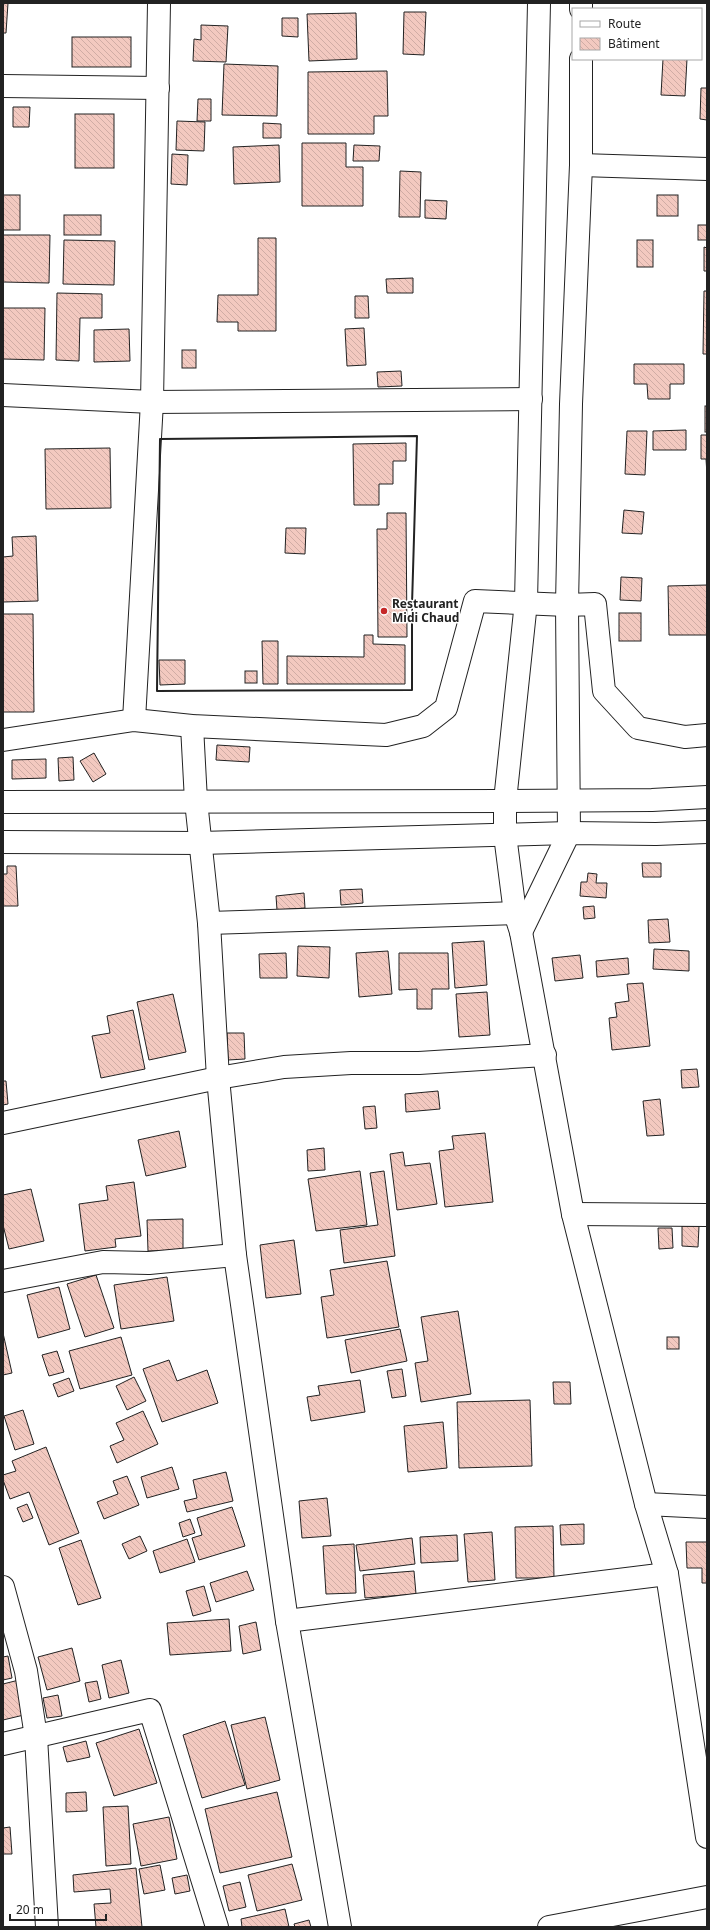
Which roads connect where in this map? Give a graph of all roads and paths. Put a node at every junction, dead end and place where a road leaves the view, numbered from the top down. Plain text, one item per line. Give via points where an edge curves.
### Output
1 (159, 3) edge
2 (539, 3) edge
3 (581, 60) edge
4 (3, 86) edge
5 (158, 88) junction
6 (581, 166) junction
7 (707, 169) edge
8 (3, 396) edge
9 (531, 399) junction
10 (152, 402) junction
11 (526, 602) junction
12 (567, 605) junction
13 (134, 720) junction
14 (192, 726) junction
15 (707, 734) edge
16 (3, 740) edge
17 (707, 797) edge
18 (569, 800) junction
19 (196, 801) junction
20 (505, 801) junction
21 (3, 802) edge
22 (707, 832) edge
23 (570, 833) junction
24 (505, 835) junction
25 (3, 842) edge
26 (200, 843) junction
27 (518, 922) junction
28 (209, 923) junction
29 (545, 1055) junction
30 (218, 1078) junction
31 (3, 1123) edge
32 (573, 1214) junction
33 (707, 1215) edge
34 (235, 1255) junction
35 (3, 1281) edge
36 (646, 1504) junction
37 (707, 1507) edge
38 (667, 1574) junction
39 (3, 1587) edge
40 (287, 1621) junction
41 (36, 1737) junction
42 (3, 1744) edge
43 (707, 1837) edge
44 (707, 1897) edge
45 (47, 1927) edge
46 (218, 1927) edge
47 (340, 1927) edge
48 (549, 1927) edge

1 - 5 main road
2 - 9 main road
3 - 6 main road
4 - 5 main road
5 - 10 main road
6 - 7 main road
6 - 12 main road via 571,404
8 - 10 main road
9 - 10 main road
9 - 11 main road
10 - 13 main road
11 - 12 main road
11 - 14 main road via 475,601 446,708 423,726 386,735
11 - 20 main road
12 - 15 main road via 595,604 604,691 638,728 685,737
12 - 18 main road
13 - 14 main road
13 - 16 main road
14 - 19 main road
17 - 18 main road
18 - 20 main road
18 - 23 main road
19 - 20 main road
19 - 21 main road
19 - 26 main road
20 - 24 main road
22 - 23 main road
23 - 24 main road
23 - 27 main road
24 - 26 main road
24 - 27 main road
25 - 26 main road
26 - 28 main road
27 - 28 main road
27 - 29 main road
28 - 30 main road
29 - 30 main road via 419,1063 351,1063 284,1067
29 - 32 main road
30 - 31 main road
30 - 34 main road
32 - 33 main road
32 - 36 main road
34 - 35 main road via 149,1263 103,1262
34 - 40 main road
36 - 37 main road
36 - 38 main road
38 - 40 main road
38 - 43 main road
39 - 41 main road via 26,1670
40 - 47 main road
41 - 42 main road
41 - 45 main road
41 - 46 main road via 150,1710
44 - 48 main road

